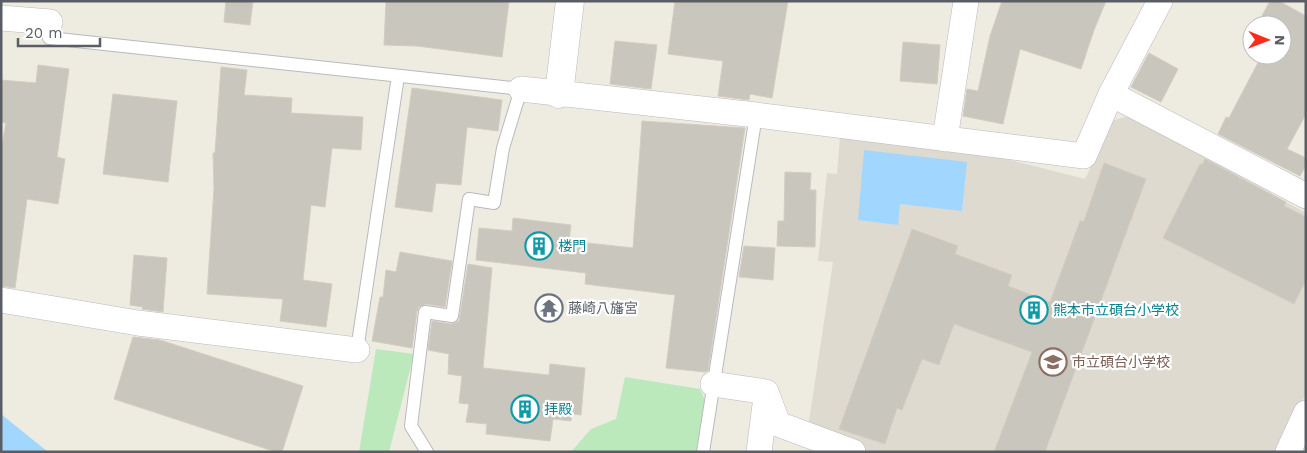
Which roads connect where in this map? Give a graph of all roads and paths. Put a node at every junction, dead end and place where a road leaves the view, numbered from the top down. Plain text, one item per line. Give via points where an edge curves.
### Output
1 (570, 1) edge
2 (966, 1) edge
3 (1160, 1) edge
4 (1, 18) edge
5 (50, 22) joint
6 (398, 76) junction
7 (521, 89) junction
8 (559, 94) junction
9 (1111, 94) junction
10 (756, 115) junction
11 (945, 138) junction
12 (1306, 196) edge
13 (1, 300) edge
14 (357, 350) joint
15 (713, 384) junction
16 (766, 392) junction
17 (1306, 413) edge
18 (427, 452) edge
19 (703, 452) edge
20 (759, 452) edge
21 (853, 452) edge
22 (1288, 452) edge

1 - 8 street
2 - 11 street
3 - 9 street
4 - 5 street
5 - 6 lane via 48,38
6 - 7 lane
6 - 14 lane
7 - 8 street
7 - 18 lane via 502,148 494,203 469,199 452,316 425,312 411,426
8 - 10 street
9 - 11 street via 1084,156
9 - 12 street
10 - 11 street
10 - 15 lane
13 - 14 street via 138,323
15 - 16 street
15 - 19 lane
16 - 20 street
16 - 21 street via 778,424
17 - 22 street

